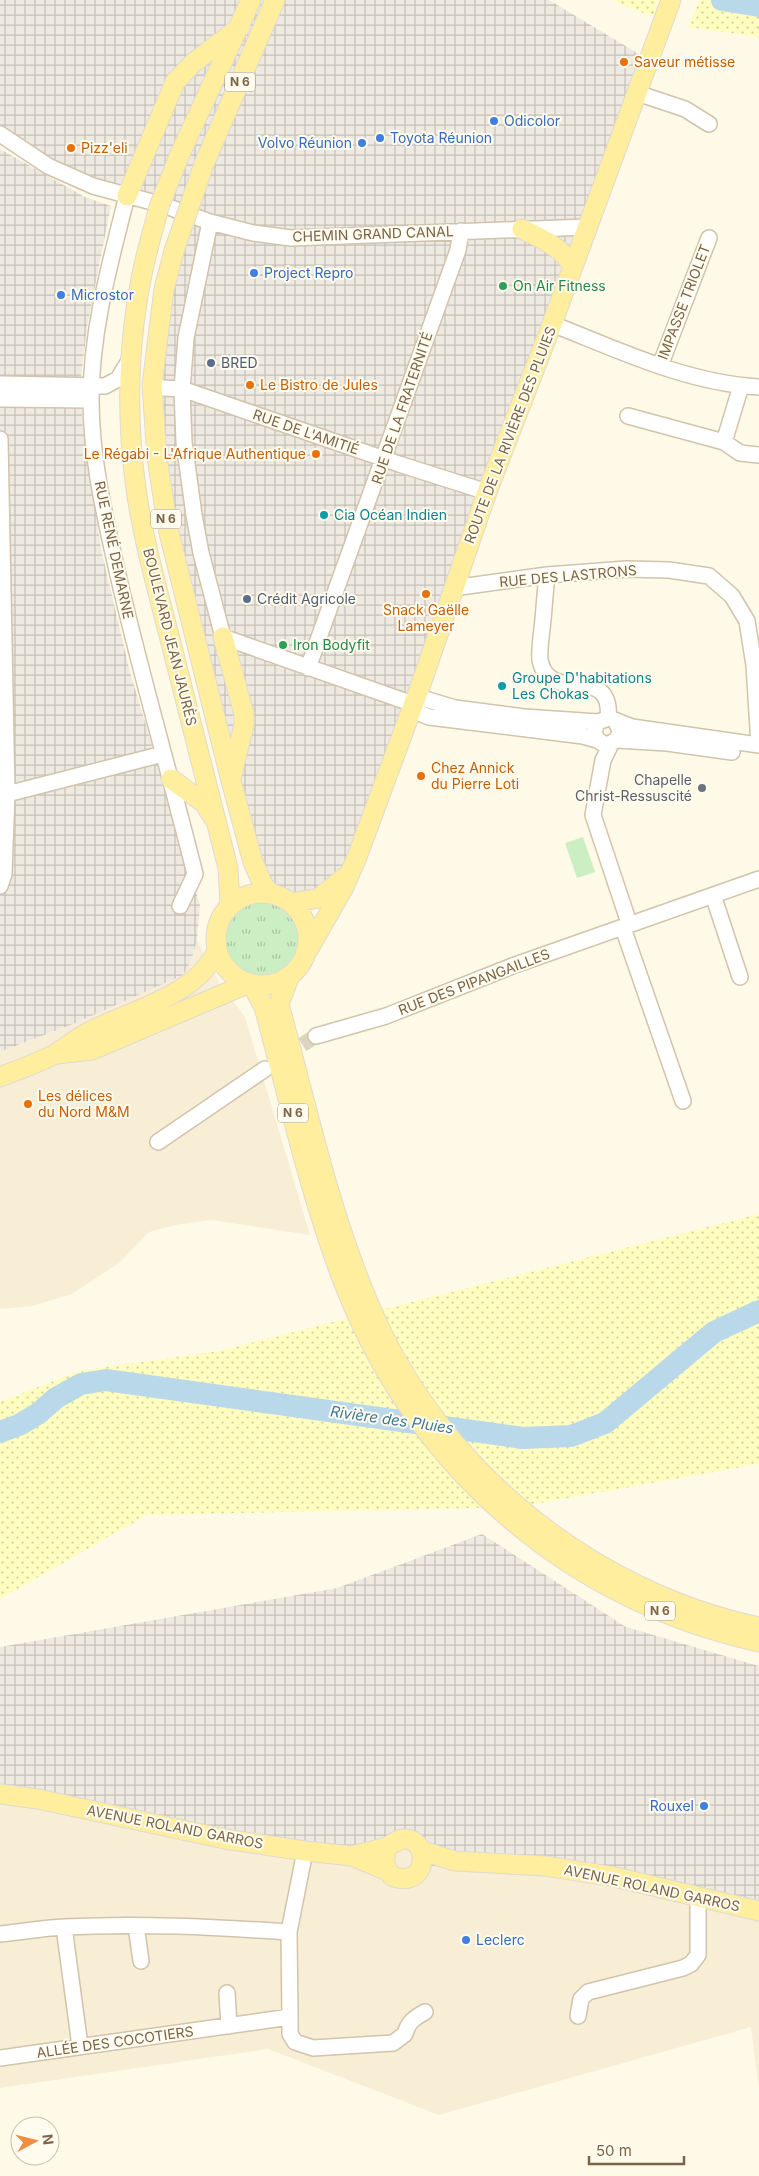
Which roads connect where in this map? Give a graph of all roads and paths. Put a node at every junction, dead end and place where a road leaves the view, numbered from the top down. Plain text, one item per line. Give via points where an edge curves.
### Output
1 (251, 0) edge
2 (275, 0) edge
3 (671, 0) edge
4 (240, 27) junction
5 (637, 93) junction
6 (709, 124) dead end
7 (0, 134) edge
8 (126, 196) junction
9 (210, 222) junction
10 (587, 227) junction
11 (522, 229) junction
12 (461, 231) junction
13 (709, 238) dead end
14 (573, 266) junction
15 (552, 324) junction
16 (130, 361) junction
17 (660, 366) junction
18 (0, 384) edge
19 (152, 385) junction
20 (741, 386) junction
21 (759, 386) edge
22 (182, 389) junction
23 (91, 393) junction
24 (0, 399) edge
25 (628, 416) dead end
26 (0, 439) edge
27 (724, 442) junction
28 (759, 455) edge
29 (384, 459) junction
30 (487, 492) junction
31 (547, 575) junction
32 (453, 588) junction
33 (223, 637) junction
34 (308, 668) junction
35 (413, 704) junction
36 (608, 721) junction
37 (606, 742) junction
38 (759, 745) edge
39 (163, 754) junction
40 (759, 755) edge
41 (171, 779) junction
42 (230, 781) junction
43 (7, 794) junction
44 (216, 822) junction
45 (350, 871) junction
46 (759, 879) edge
47 (0, 886) edge
48 (271, 894) junction
49 (713, 895) junction
50 (292, 903) junction
51 (230, 904) junction
52 (180, 906) dead end
53 (626, 925) junction
54 (217, 950) junction
55 (308, 950) junction
56 (740, 977) dead end
57 (289, 978) junction
58 (249, 984) junction
59 (316, 1036) tunnel mouth
60 (53, 1055) junction
61 (266, 1069) dead end
62 (0, 1077) edge
63 (683, 1101) dead end
64 (158, 1142) dead end
65 (329, 1217) junction
66 (571, 1556) junction
67 (759, 1627) edge
68 (759, 1642) edge
69 (0, 1794) edge
70 (388, 1846) junction
71 (305, 1851) junction
72 (352, 1856) junction
73 (421, 1860) junction
74 (388, 1870) junction
75 (698, 1896) junction
76 (759, 1911) edge
77 (136, 1926) junction
78 (64, 1927) junction
79 (289, 1932) junction
80 (0, 1934) edge
81 (141, 1961) dead end
82 (227, 1993) dead end
83 (425, 2012) dead end
84 (578, 2016) dead end
85 (290, 2017) junction
86 (229, 2026) junction
87 (80, 2046) junction
88 (0, 2058) edge

1 - 4 main road, BOULEVARD JEAN JAURÈS / N 6
2 - 19 main road, BOULEVARD JEAN JAURÈS / N 6, bridge via 204,164 174,251 164,289
3 - 5 main road, ROUTE DE LA RIVIÈRE DES PLUIES
4 - 8 main road via 194,62 175,82
4 - 16 main road, BOULEVARD JEAN JAURÈS / N 6, bridge via 179,156 159,207 138,288
5 - 6 street via 675,104
5 - 10 main road, ROUTE DE LA RIVIÈRE DES PLUIES
7 - 8 street, CHEMIN GRAND CANAL via 48,166 93,186
8 - 9 street, CHEMIN GRAND CANAL
8 - 23 street, RUE RENÉ DEMARNE via 102,301
9 - 12 street, CHEMIN GRAND CANAL via 291,238
9 - 22 street via 186,338
10 - 11 street, CHEMIN GRAND CANAL
10 - 14 main road, ROUTE DE LA RIVIÈRE DES PLUIES
11 - 12 street, CHEMIN GRAND CANAL
11 - 14 main road via 557,247
12 - 29 street, RUE DE LA FRATERNITÉ via 458,250
13 - 17 street, IMPASSE TRIOLET
14 - 15 main road, ROUTE DE LA RIVIÈRE DES PLUIES
15 - 17 street, IMPASSE TRIOLET
15 - 30 main road, ROUTE DE LA RIVIÈRE DES PLUIES
16 - 23 street via 118,379
16 - 44 main road, BOULEVARD JEAN JAURÈS / N 6 via 130,429 136,489 148,553
17 - 20 street, IMPASSE TRIOLET
18 - 23 street
19 - 22 street, RUE DE L'AMITIÉ
19 - 42 main road, BOULEVARD JEAN JAURÈS / N 6 via 157,458 168,529
20 - 21 street, IMPASSE TRIOLET
20 - 27 street
22 - 29 street, RUE DE L'AMITIÉ
22 - 33 street via 184,442 194,516
23 - 24 street
23 - 39 street, RUE RENÉ DEMARNE via 102,504 138,663
25 - 27 street
26 - 43 street
27 - 28 street via 740,453
29 - 30 street, RUE DE L'AMITIÉ
29 - 34 street, RUE DE LA FRATERNITÉ
30 - 32 main road, ROUTE DE LA RIVIÈRE DES PLUIES
31 - 32 street, RUE DES LASTRONS
31 - 36 street via 540,651 544,669 548,677 556,681 594,686 601,691 607,700
31 - 38 street, RUE DES LASTRONS via 638,568 709,576 732,596 747,621 754,664
32 - 35 main road, ROUTE DE LA RIVIÈRE DES PLUIES
33 - 34 street
33 - 42 main road via 244,714
34 - 35 street
35 - 36 street via 425,699 456,708 524,717
35 - 37 street via 419,713 428,717 558,732
35 - 45 main road, ROUTE DE LA RIVIÈRE DES PLUIES
36 - 37 street via 620,731
36 - 37 street via 595,727 594,734
36 - 38 street
37 - 40 street via 667,743
37 - 53 street via 593,815
39 - 41 street, RUE RENÉ DEMARNE
39 - 43 street
41 - 44 main road via 204,803
41 - 52 street, RUE RENÉ DEMARNE via 195,874
42 - 48 main road, BOULEVARD JEAN JAURÈS / N 6 via 253,862 263,885
43 - 47 street via 4,874
44 - 51 main road, BOULEVARD JEAN JAURÈS / N 6 via 228,868
45 - 50 main road via 319,898
45 - 55 main road
46 - 49 street, RUE DES PIPANGAILLES
48 - 50 main road
48 - 51 main road via 259,893
49 - 53 street, RUE DES PIPANGAILLES
49 - 56 street
50 - 55 main road via 303,916 309,933
51 - 54 main road via 217,929
53 - 59 street, RUE DES PIPANGAILLES via 386,1016
53 - 63 street
54 - 58 main road, N 6 via 225,967
54 - 60 main road via 207,968 193,982 84,1034
55 - 57 main road, N 6 via 300,967
57 - 58 main road
57 - 65 main road, N 6 via 279,1004
58 - 60 main road via 92,1050
58 - 65 main road, N 6 via 264,1007
60 - 62 main road
61 - 64 street
65 - 66 main road, N 6 via 376,1319 422,1403 488,1479
66 - 67 main road, N 6 via 724,1619
66 - 68 main road, N 6 via 634,1601 719,1633
69 - 71 main road, AVENUE ROLAND GARROS via 38,1799 224,1839
70 - 72 main road, AVENUE ROLAND GARROS
70 - 73 main road, AVENUE ROLAND GARROS via 404,1839 411,1841
70 - 74 main road via 384,1854
71 - 72 main road, AVENUE ROLAND GARROS
71 - 79 street
72 - 74 main road, AVENUE ROLAND GARROS
73 - 74 main road, AVENUE ROLAND GARROS via 416,1874 404,1879 392,1876
73 - 75 main road, AVENUE ROLAND GARROS via 545,1866
75 - 76 main road, AVENUE ROLAND GARROS
75 - 84 street via 698,1955 691,1964 588,1992 581,1999
77 - 78 street
77 - 79 street via 206,1926
77 - 81 street
78 - 80 street
78 - 87 street
79 - 85 street
82 - 86 street
83 - 85 street via 413,2018 405,2034 393,2043 314,2048 295,2042 290,2034
85 - 86 street, ALLÉE DES COCOTIERS
86 - 87 street, ALLÉE DES COCOTIERS
87 - 88 street, ALLÉE DES COCOTIERS

